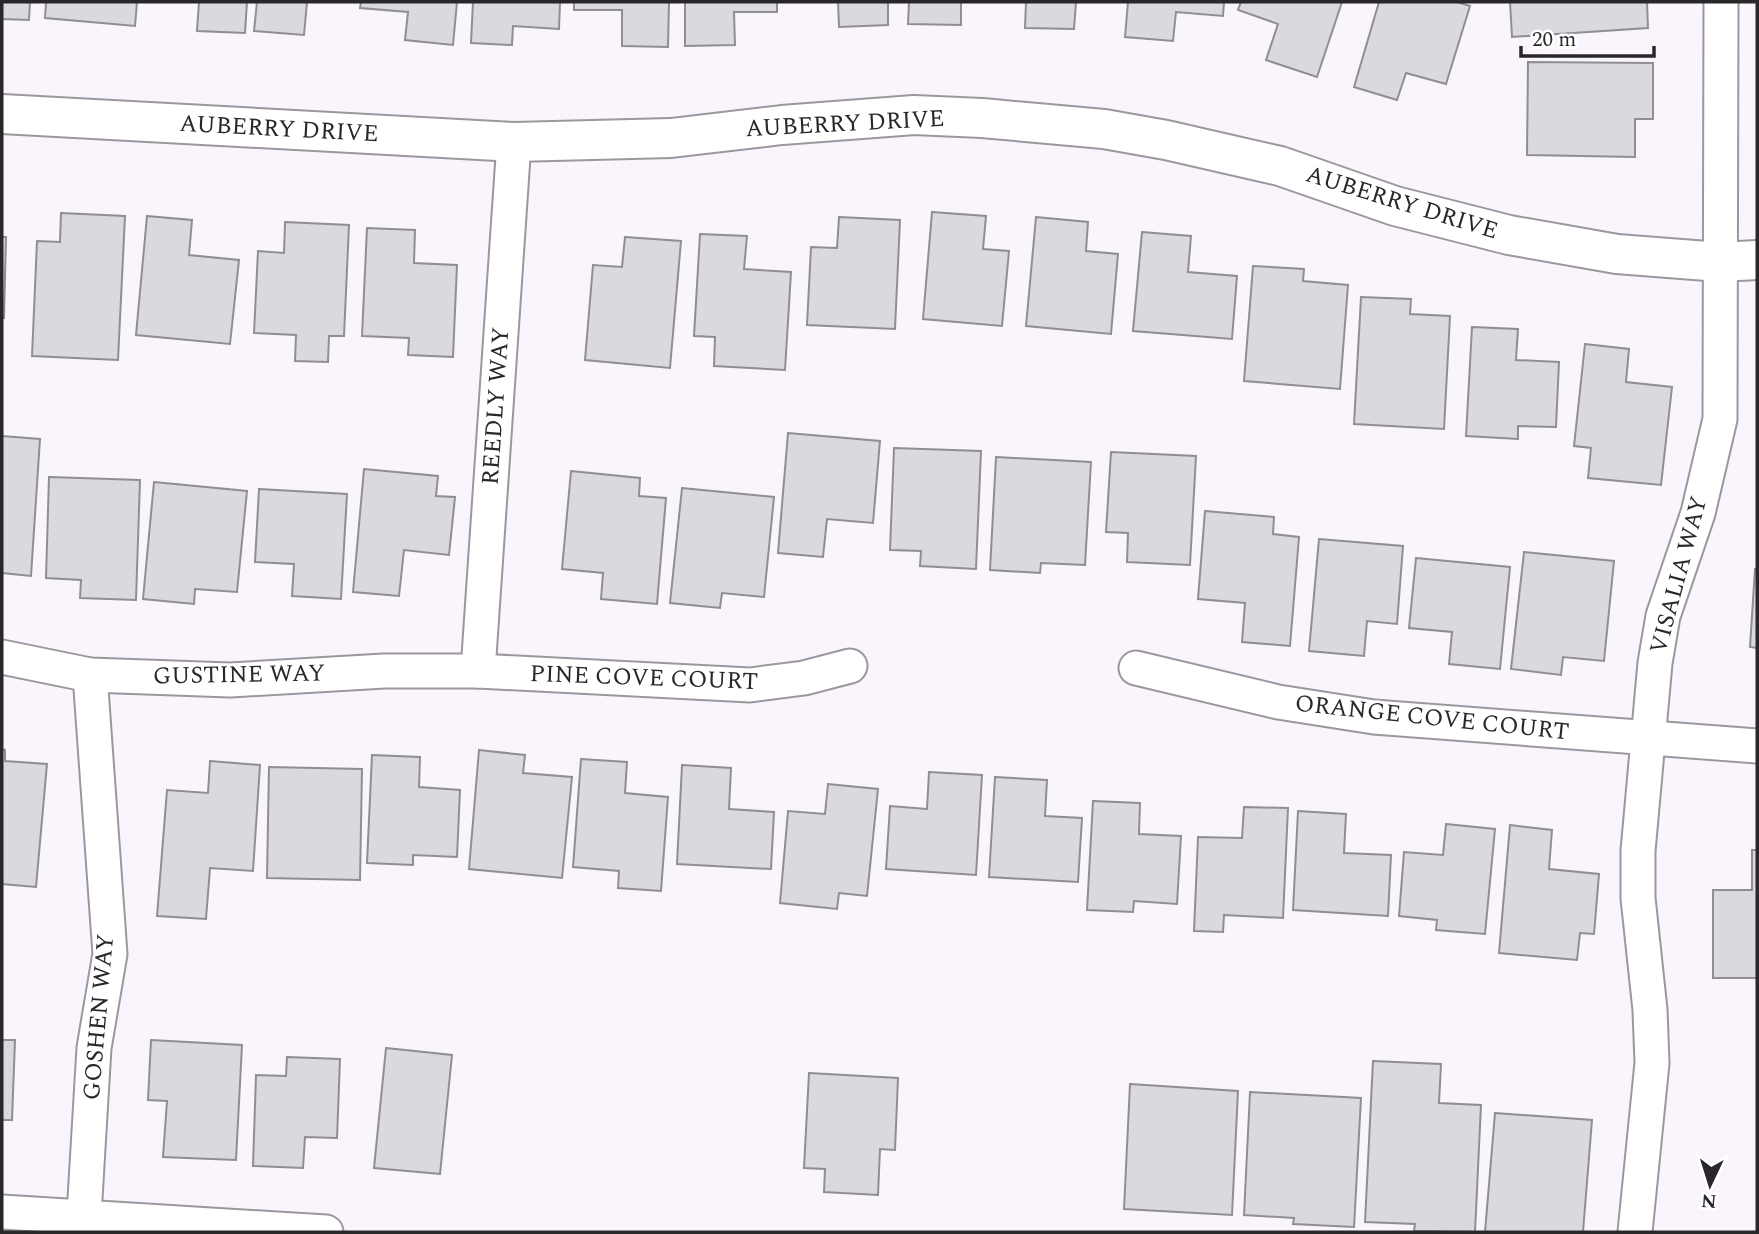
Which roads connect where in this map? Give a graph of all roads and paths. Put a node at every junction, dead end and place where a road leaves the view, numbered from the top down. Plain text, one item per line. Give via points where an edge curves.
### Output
1 (1721, 2) edge
2 (2, 114) edge
3 (514, 142) junction
4 (1757, 260) edge
5 (1720, 262) junction
6 (2, 657) edge
7 (850, 666) dead end
8 (1136, 668) dead end
9 (478, 671) junction
10 (90, 675) junction
11 (1648, 738) junction
12 (1757, 746) edge
13 (2, 1212) edge
14 (83, 1224) edge
15 (326, 1232) edge
16 (1635, 1232) edge

1 - 5 street, VISALIA WAY
2 - 3 street, AUBERRY DRIVE
3 - 5 street, AUBERRY DRIVE via 671,138 914,116 1104,129 1280,166 1395,206 1509,235 1618,254
3 - 9 street, REEDLY WAY
4 - 5 street, AUBERRY DRIVE
5 - 11 street, VISALIA WAY via 1720,419 1698,513 1663,616
6 - 10 street, GUSTINE WAY
7 - 9 street, PINE COVE COURT via 750,685
8 - 11 street, ORANGE COVE COURT via 1278,702 1374,717
9 - 10 street, GUSTINE WAY via 230,680
10 - 14 street, GOSHEN WAY via 110,954 94,1048
11 - 12 street, ORANGE COVE COURT
11 - 16 street, VISALIA WAY via 1638,898 1652,1063
13 - 14 street
14 - 15 street

